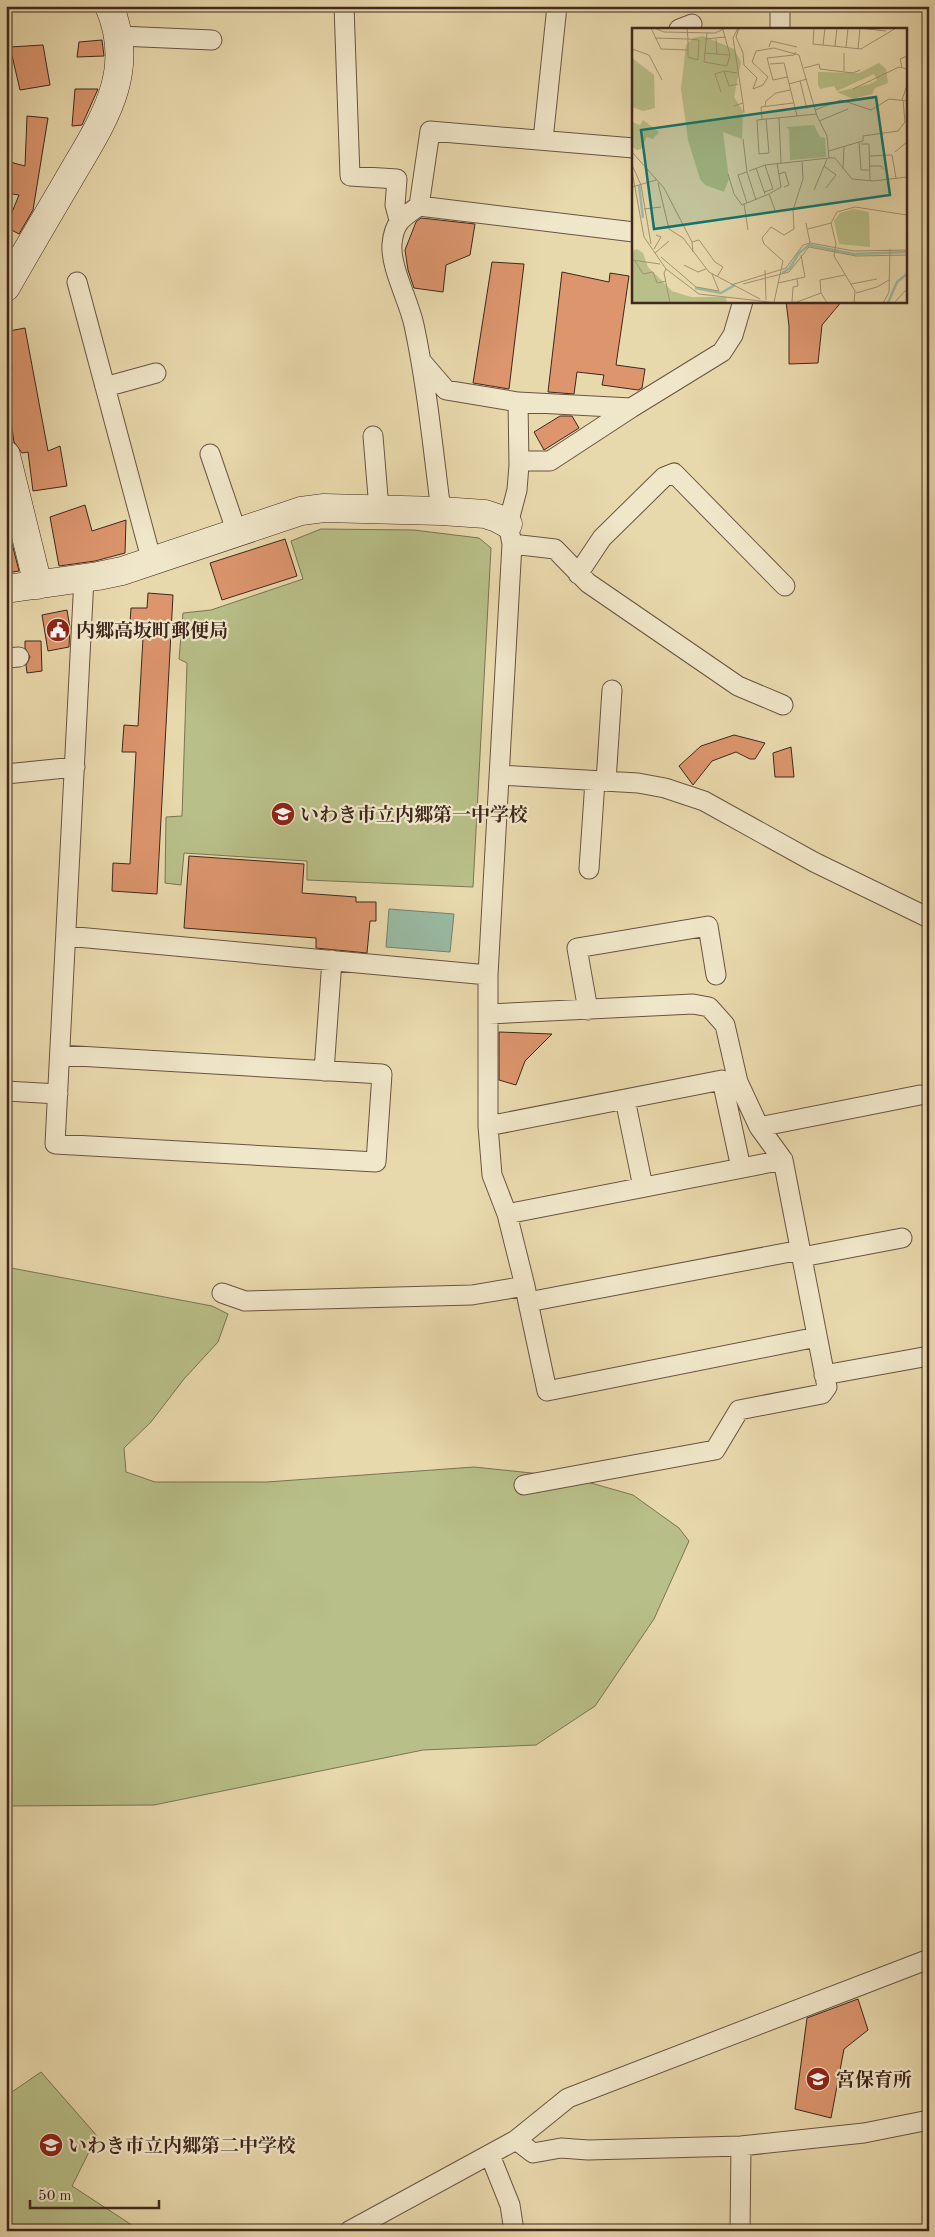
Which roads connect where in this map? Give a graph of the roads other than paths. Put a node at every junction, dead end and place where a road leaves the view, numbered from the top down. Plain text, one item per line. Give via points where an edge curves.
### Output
1 (109, 6) edge
2 (344, 6) edge
3 (557, 6) edge
4 (780, 6) edge
5 (780, 28) edge
6 (119, 36) junction
7 (212, 40) dead end
8 (543, 140) junction
9 (632, 142) edge
10 (419, 206) junction
11 (399, 220) junction
12 (632, 232) edge
13 (77, 282) dead end
14 (6, 287) edge
15 (743, 302) edge
16 (422, 362) junction
17 (156, 373) dead end
18 (105, 387) junction
19 (518, 402) junction
20 (631, 408) junction
21 (373, 436) dead end
22 (210, 454) dead end
23 (6, 455) edge
24 (519, 465) junction
25 (379, 509) junction
26 (441, 511) junction
27 (238, 533) junction
28 (510, 534) junction
29 (152, 562) junction
30 (578, 574) junction
31 (84, 578) junction
32 (38, 585) junction
33 (785, 586) dead end
34 (6, 589) edge
35 (612, 690) dead end
36 (783, 705) dead end
37 (74, 767) junction
38 (6, 774) edge
39 (500, 775) junction
40 (601, 781) junction
41 (589, 869) dead end
42 (929, 918) edge
43 (66, 936) junction
44 (332, 960) junction
45 (488, 975) junction
46 (716, 975) dead end
47 (588, 1010) junction
48 (488, 1014) junction
49 (60, 1055) junction
50 (324, 1071) junction
51 (6, 1091) edge
52 (58, 1094) junction
53 (920, 1095) dead end
54 (625, 1100) junction
55 (488, 1126) junction
56 (760, 1127) junction
57 (784, 1160) junction
58 (741, 1168) junction
59 (643, 1188) junction
60 (507, 1214) junction
61 (902, 1238) dead end
62 (801, 1253) junction
63 (222, 1293) dead end
64 (526, 1294) junction
65 (817, 1337) junction
66 (929, 1356) edge
67 (824, 1375) junction
68 (524, 1485) dead end
69 (929, 1959) edge
70 (929, 2120) edge
71 (516, 2140) junction
72 (741, 2146) junction
73 (490, 2155) junction
74 (349, 2231) edge
75 (514, 2231) edge
76 (740, 2231) edge

1 - 6 street
2 - 11 street via 350,176 397,179 395,204
3 - 8 street
4 - 5 street
6 - 7 street
6 - 14 street via 119,67 108,111
8 - 9 street
8 - 10 street via 430,131
10 - 11 street
10 - 12 street
11 - 16 street via 392,243 392,259 410,306
13 - 18 street
15 - 20 street via 733,335 722,352
16 - 19 street via 446,390
16 - 26 street
17 - 18 street
18 - 29 street
19 - 20 street
19 - 24 street
20 - 24 street via 550,461 524,461
21 - 25 street
22 - 27 street
23 - 32 street
24 - 28 street
25 - 26 street
25 - 27 street via 301,511
26 - 28 street via 498,518
27 - 29 street
28 - 30 street via 555,549
28 - 39 street
29 - 31 street
30 - 33 street via 602,538 664,477 674,473
30 - 36 street via 738,686
31 - 32 street
31 - 37 street
32 - 34 street
35 - 40 street
37 - 38 street
37 - 43 street
39 - 40 street
39 - 45 street
40 - 41 street
40 - 42 street via 665,788 704,801 814,862
43 - 44 street
43 - 49 street
44 - 45 street
44 - 50 street
45 - 48 street
46 - 47 street via 708,926 577,948
47 - 48 street
47 - 56 street via 693,1004 709,1007 725,1025 738,1082
48 - 55 street
49 - 50 street
49 - 52 street
50 - 52 street via 382,1074 376,1162 55,1144
51 - 52 street
53 - 56 street
54 - 55 street
54 - 58 street via 722,1080
54 - 59 street
55 - 60 street via 492,1175
56 - 57 street
57 - 58 street
57 - 62 street
58 - 59 street
59 - 60 street
60 - 64 street
61 - 62 street
62 - 64 street
62 - 65 street
63 - 64 street via 245,1301
64 - 65 street via 547,1391
65 - 67 street
66 - 67 street
67 - 68 street via 827,1387 822,1394 738,1410 715,1450
69 - 71 street via 568,2098
70 - 72 street via 864,2133
71 - 72 street via 533,2153 561,2148
71 - 73 street
72 - 76 street
73 - 74 street
73 - 75 street via 510,2204

